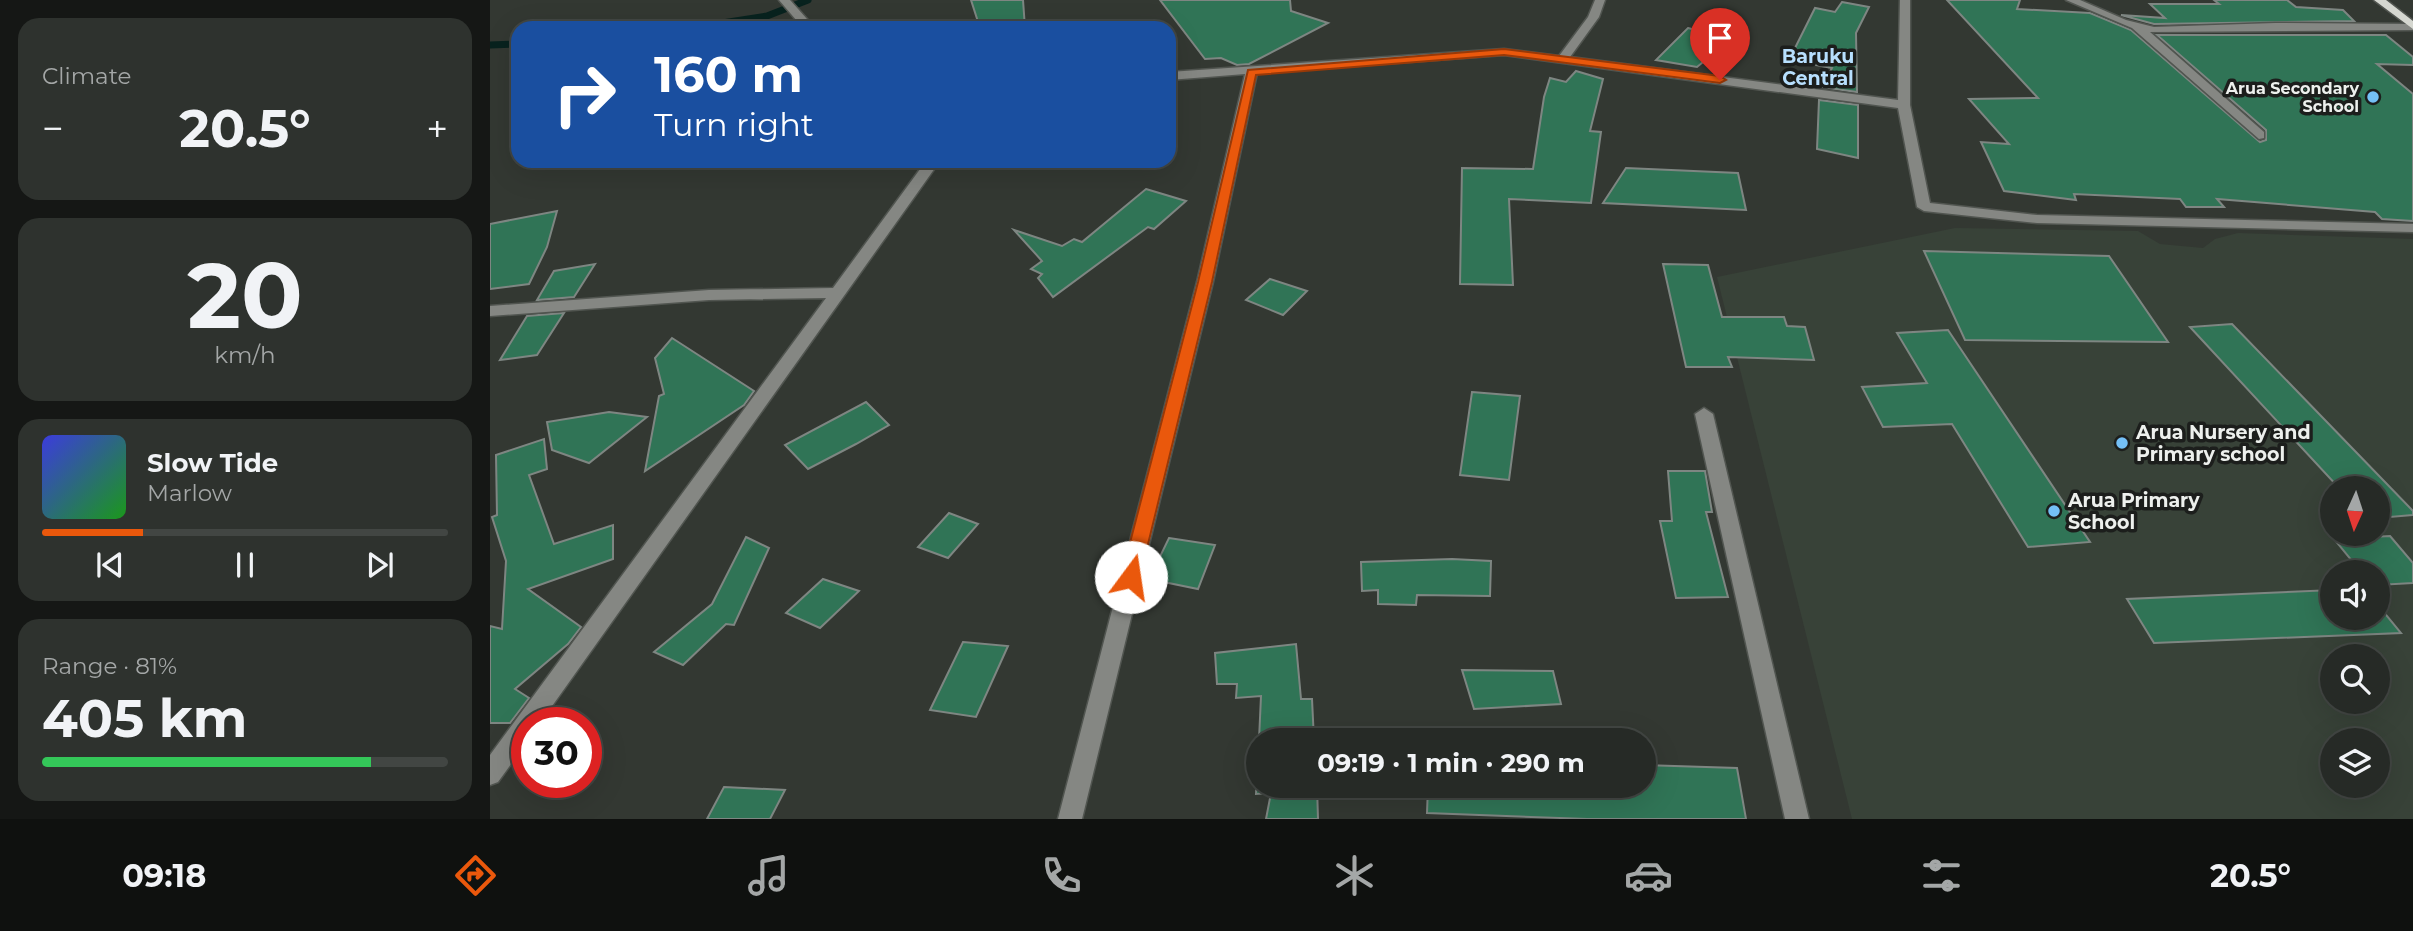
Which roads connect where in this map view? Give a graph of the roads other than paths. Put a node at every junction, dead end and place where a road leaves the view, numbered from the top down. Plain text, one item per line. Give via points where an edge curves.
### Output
1 (784, 0) edge
2 (1600, 0) edge
3 (1905, 0) edge
4 (2071, 0) edge
5 (2379, 0) edge
6 (803, 21) edge
7 (2413, 26) edge
8 (2137, 27) junction
9 (1563, 58) junction
10 (1251, 72) junction
11 (1176, 76) edge
12 (1904, 105) junction
13 (2259, 135) dead end
14 (928, 168) edge
15 (2413, 228) edge
16 (836, 293) junction
17 (490, 311) edge
18 (1704, 414) dead end
19 (538, 707) edge
20 (511, 745) edge
21 (490, 774) edge
22 (1070, 819) edge
23 (1797, 819) edge

1 - 6 street
2 - 9 street
3 - 12 street
4 - 8 street
5 - 7 main road
7 - 8 street
8 - 13 street
9 - 10 street via 1477,52
9 - 12 street
10 - 11 street
10 - 22 street via 1205,282
12 - 15 street via 1924,207 2036,219
14 - 16 street
16 - 17 street via 709,295
16 - 19 street
18 - 23 street
20 - 21 street

